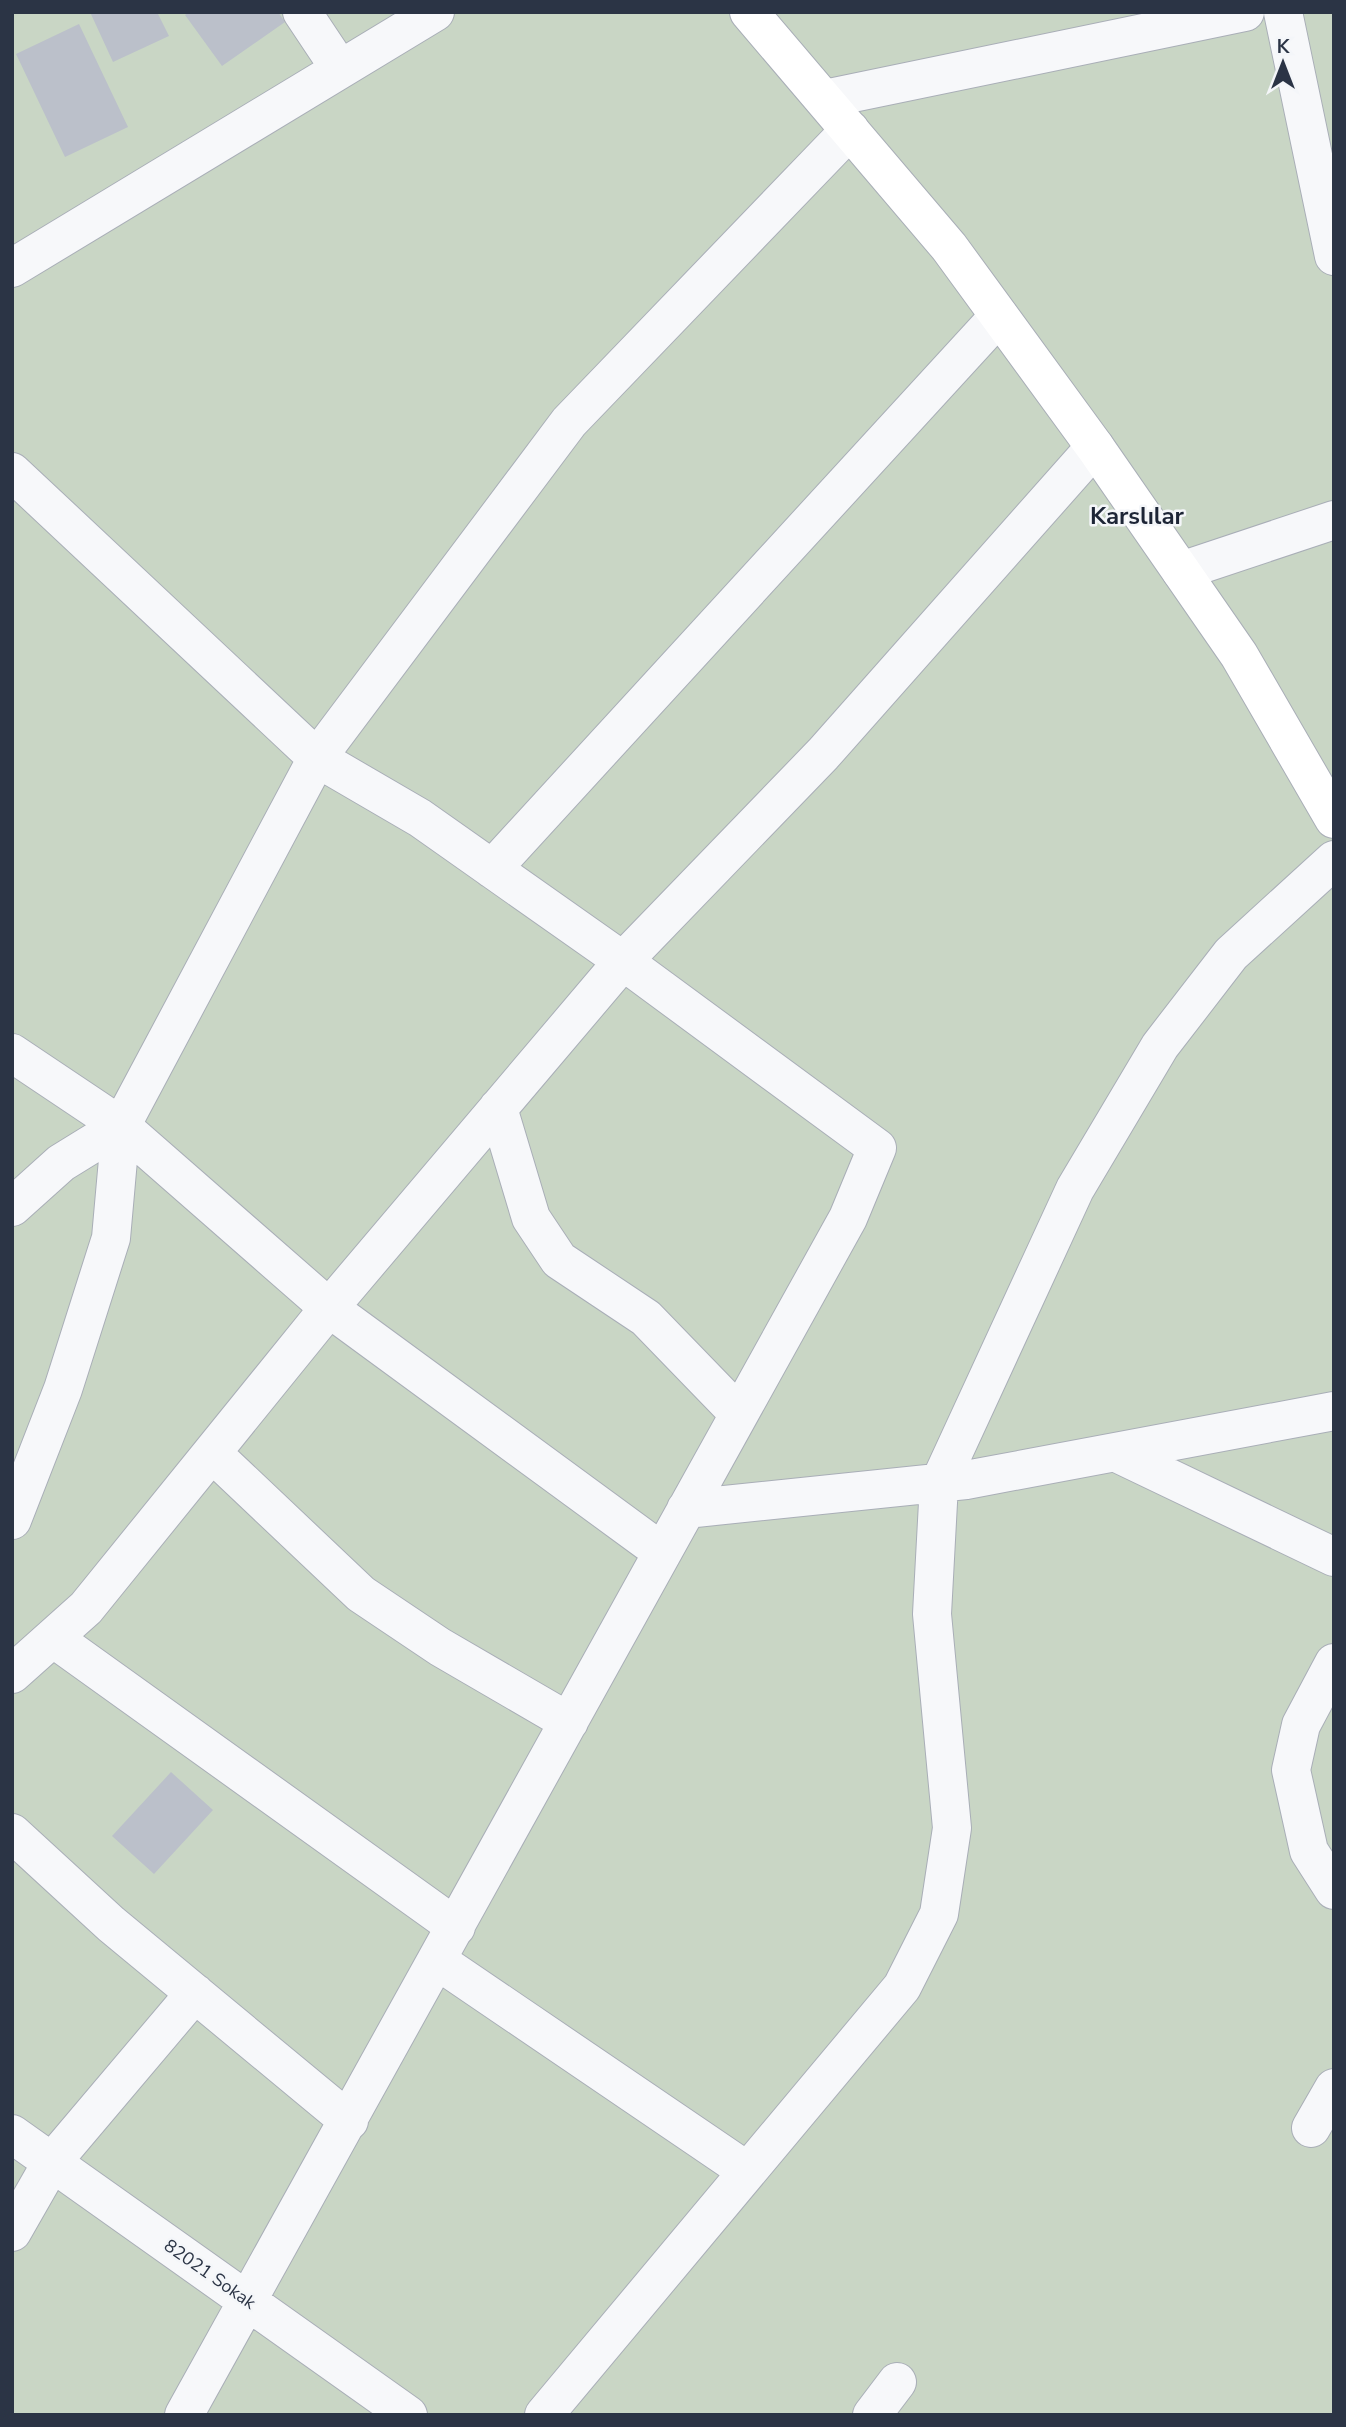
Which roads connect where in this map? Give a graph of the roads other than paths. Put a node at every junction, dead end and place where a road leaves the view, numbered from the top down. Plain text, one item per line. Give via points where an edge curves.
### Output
1 (302, 12) edge
2 (435, 12) edge
3 (749, 12) edge
4 (1245, 12) edge
5 (1283, 12) edge
6 (340, 69) junction
7 (824, 99) junction
8 (850, 130) junction
9 (1334, 256) edge
10 (12, 268) edge
11 (999, 316) junction
12 (1095, 447) junction
13 (12, 472) edge
14 (1334, 520) edge
15 (1181, 571) junction
16 (317, 758) junction
17 (1334, 819) edge
18 (1334, 860) edge
19 (492, 869) junction
20 (623, 961) junction
21 (12, 1053) edge
22 (498, 1108) junction
23 (121, 1126) junction
24 (12, 1207) edge
25 (329, 1308) junction
26 (1334, 1411) edge
27 (738, 1415) junction
28 (212, 1453) junction
29 (1117, 1453) junction
30 (939, 1484) junction
31 (686, 1509) junction
32 (12, 1520) edge
33 (663, 1552) junction
34 (1334, 1557) edge
35 (53, 1638) junction
36 (1334, 1662) edge
37 (12, 1674) edge
38 (569, 1723) junction
39 (12, 1833) edge
40 (1334, 1890) edge
41 (456, 1927) junction
42 (438, 1961) junction
43 (195, 1993) junction
44 (1334, 2088) edge
45 (349, 2121) junction
46 (1311, 2128) dead end
47 (12, 2134) edge
48 (52, 2162) junction
49 (747, 2171) junction
50 (12, 2232) edge
51 (249, 2302) junction
52 (897, 2382) dead end
53 (184, 2415) edge
54 (408, 2415) edge
55 (544, 2415) edge
56 (872, 2415) edge

1 - 6 street
2 - 6 street
3 - 7 main road
4 - 7 street
5 - 9 street
6 - 10 street
7 - 8 main road
8 - 11 main road via 949,247
8 - 16 street via 569,422
11 - 12 main road
11 - 19 street
12 - 15 main road
12 - 20 street via 823,754
13 - 16 street
14 - 15 street
15 - 17 main road via 1239,654
16 - 19 street via 420,818
16 - 23 street
18 - 30 street via 1231,954 1160,1046 1074,1189
19 - 20 street
20 - 22 street
20 - 27 street via 877,1148 848,1218
21 - 23 street
22 - 25 street
22 - 27 street via 530,1218 559,1260 646,1318
23 - 24 street via 61,1163
23 - 25 street
23 - 32 street via 111,1238 62,1389
25 - 28 street
25 - 33 street
26 - 29 street
27 - 31 street
28 - 35 street via 86,1608
28 - 38 street via 361,1594
29 - 30 street
29 - 34 street
30 - 31 street
30 - 49 street via 932,1614 952,1828 939,1914 902,1987
31 - 33 street
33 - 38 street
35 - 37 street
35 - 41 street
36 - 40 street via 1301,1725 1291,1770 1309,1851
38 - 41 street
39 - 43 street
41 - 42 street
42 - 45 street
42 - 49 street
43 - 45 street
43 - 48 street
44 - 46 street
45 - 51 street
47 - 48 street, 82021 Sokak
48 - 50 street
48 - 51 street, 82021 Sokak
49 - 55 street
51 - 53 street
51 - 54 street, 82021 Sokak
52 - 56 street

